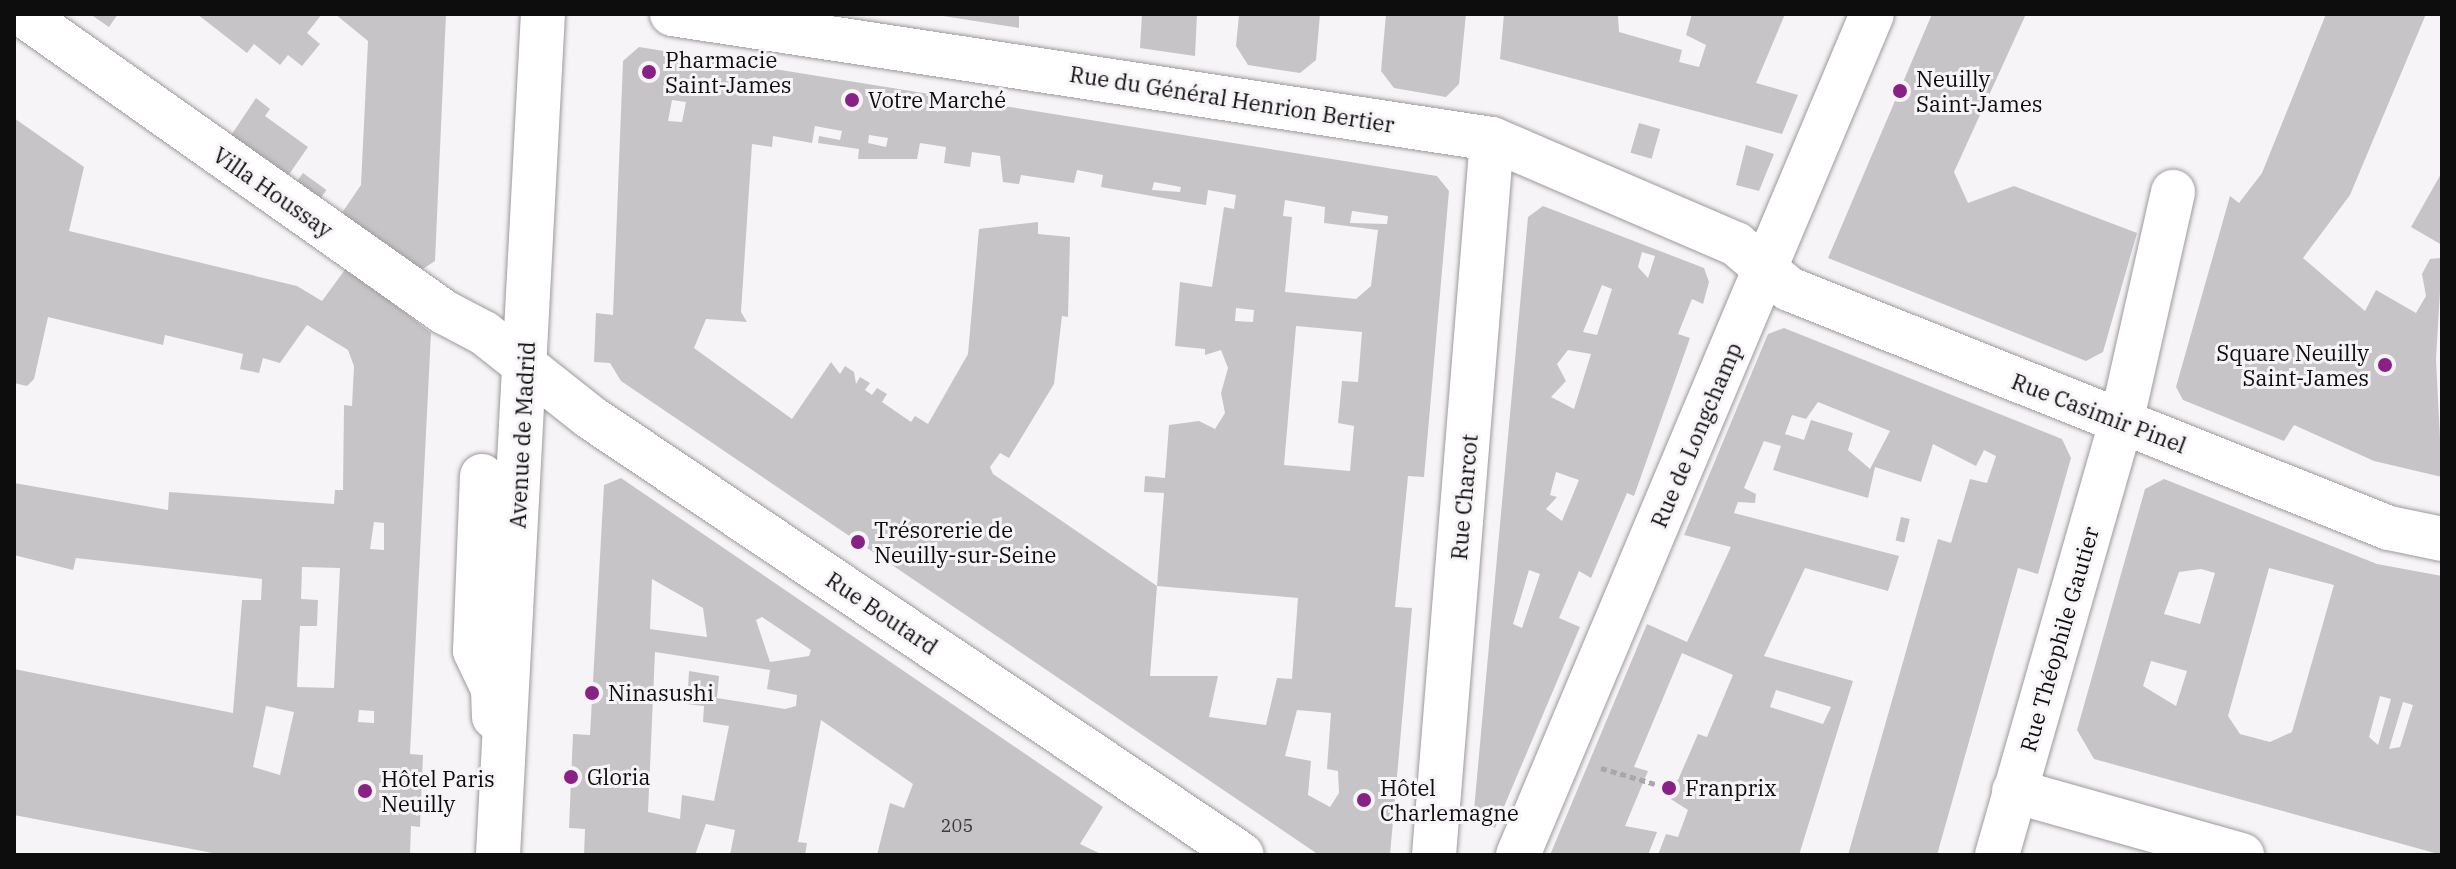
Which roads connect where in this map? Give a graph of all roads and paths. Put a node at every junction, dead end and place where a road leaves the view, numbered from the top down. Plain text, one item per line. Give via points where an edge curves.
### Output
1 (22, 14) edge
2 (543, 14) edge
3 (672, 14) edge
4 (1872, 14) edge
5 (1492, 139) junction
6 (2173, 192) dead end
7 (1768, 264) junction
8 (525, 368) junction
9 (2121, 423) junction
10 (482, 476) dead end
11 (2442, 539) edge
12 (1588, 765) dead end
13 (498, 786) junction
14 (1669, 788) dead end
15 (2014, 791) junction
16 (498, 855) edge
17 (1242, 855) edge
18 (1434, 855) edge
19 (1518, 855) edge
20 (1997, 855) edge
21 (2242, 855) edge

1 - 8 street, Villa Houssay
2 - 8 street, Avenue de Madrid
3 - 5 street, Rue du Général Henrion Bertier
4 - 7 street, Rue de Longchamp
5 - 7 street, Rue du Général Henrion Bertier via 1736,244
5 - 18 street, Rue Charcot
6 - 9 street, Rue Théophile Gautier
7 - 9 street, Rue Casimir Pinel via 1789,289
7 - 19 street, Rue de Longchamp
8 - 13 street, Avenue de Madrid via 508,725
8 - 17 street, Rue Boutard
9 - 11 street, Rue Casimir Pinel via 2389,528
9 - 15 street, Rue Théophile Gautier
10 - 13 street via 475,651 493,689
12 - 14 path
13 - 16 street, Avenue de Madrid
15 - 20 street, Rue Théophile Gautier
15 - 21 street

